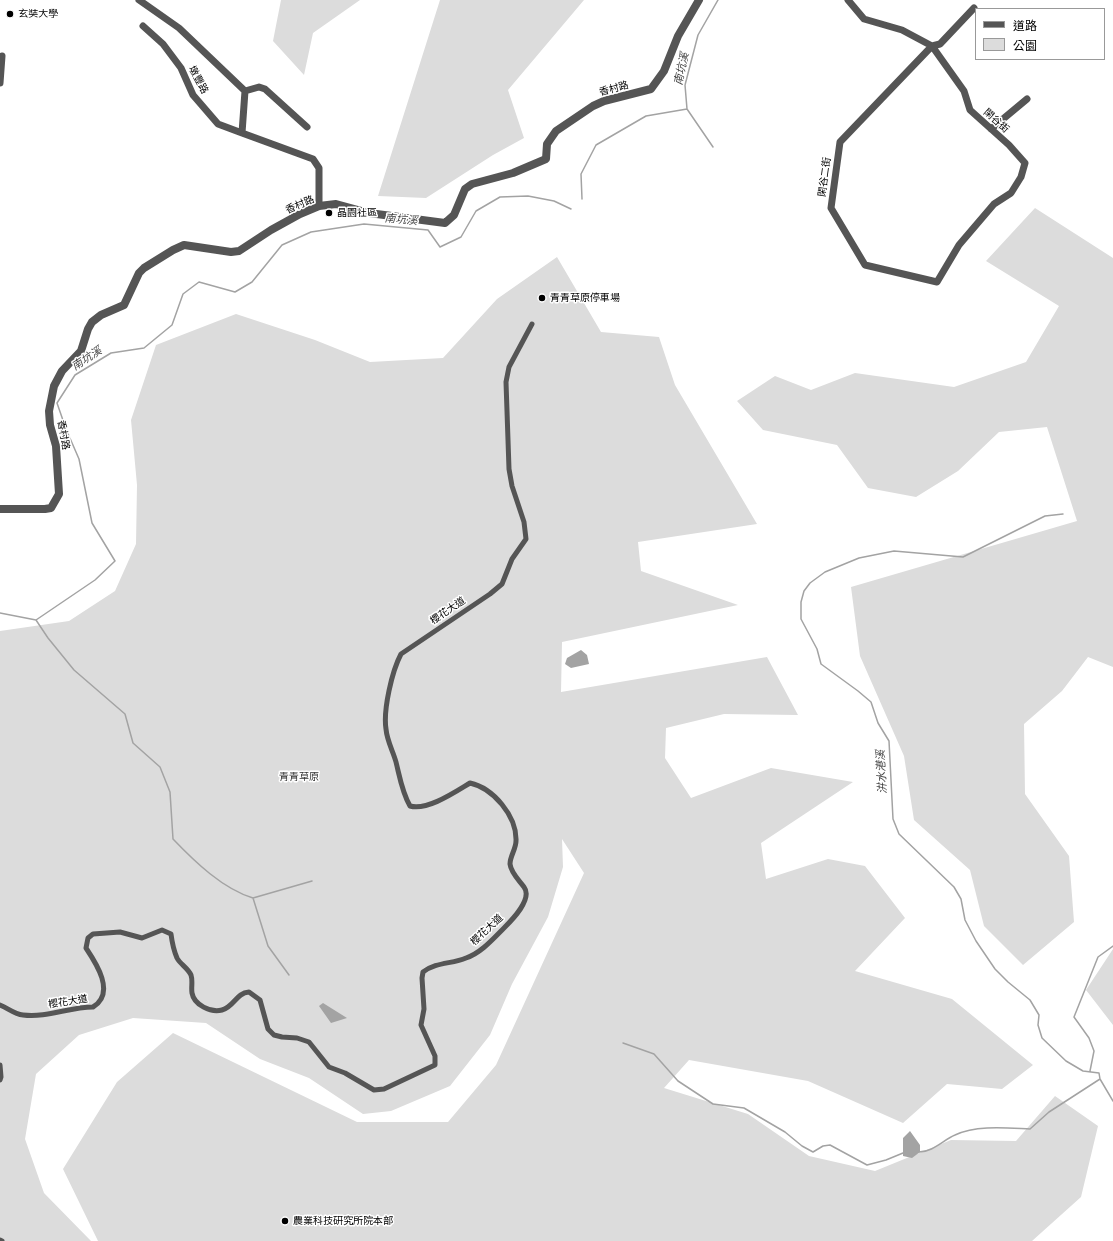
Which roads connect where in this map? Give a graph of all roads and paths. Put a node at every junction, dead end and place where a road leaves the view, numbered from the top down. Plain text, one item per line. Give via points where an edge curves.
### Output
1 (139, 0) edge
2 (699, 0) edge
3 (848, 0) edge
4 (974, 8) dead end
5 (143, 26) dead end
6 (932, 46) junction
7 (2, 56) dead end
8 (0, 83) edge
9 (245, 91) junction
10 (1027, 99) dead end
11 (307, 127) dead end
12 (991, 129) junction
13 (242, 133) junction
14 (319, 206) junction
15 (937, 282) joint
16 (532, 324) dead end
17 (0, 509) edge
18 (0, 1005) edge
19 (0, 1065) edge
20 (0, 1080) edge

1 - 9 street via 179,28
2 - 14 street, 香村路 via 678,36 664,71 651,89 593,106 556,132 547,144 546,160 513,173 472,184 465,189 454,215 445,223 369,213 336,204
3 - 6 street, 閑谷街 via 864,19 902,30
4 - 6 street, 閑谷二街 via 940,44
5 - 13 street, 墩豐路 via 175,60 193,95 218,124
6 - 12 street, 閑谷街 via 964,91 970,110
6 - 15 street, 閑谷二街 via 840,142 831,208 865,265
7 - 8 street
9 - 11 street via 259,87 265,89
9 - 13 street
10 - 12 street
12 - 15 street, 閑谷街 via 1025,163 1021,177 1011,193 994,204 960,245
13 - 14 street, 墩豐路 via 313,159 319,168
14 - 17 street, 香村路 via 271,230 244,250 231,252 184,245 144,268 136,277 124,305 92,322 81,351 62,370 54,386 49,411 56,446 59,494 52,508
16 - 18 street, 櫻花大道 via 509,367 506,382 509,469 524,522 526,539 512,559 502,584 401,654 395,668 385,721 388,742 394,755 403,793 410,806 421,808 470,783 478,784 503,806 513,823 516,835 510,865 525,889 526,897 518,912 480,951 467,958 436,965 423,972 424,1009 421,1025 435,1056 435,1065 384,1089 374,1090 346,1073 329,1067 309,1042 274,1035 268,1029 260,1000 249,992 239,996 223,1010 214,1011 204,1007 196,1002 192,995 190,974 177,959 171,934 162,930 142,938 120,932 93,934 88,938 86,948 101,972 103,985 101,998 93,1007 48,1015 23,1015
19 - 20 street

